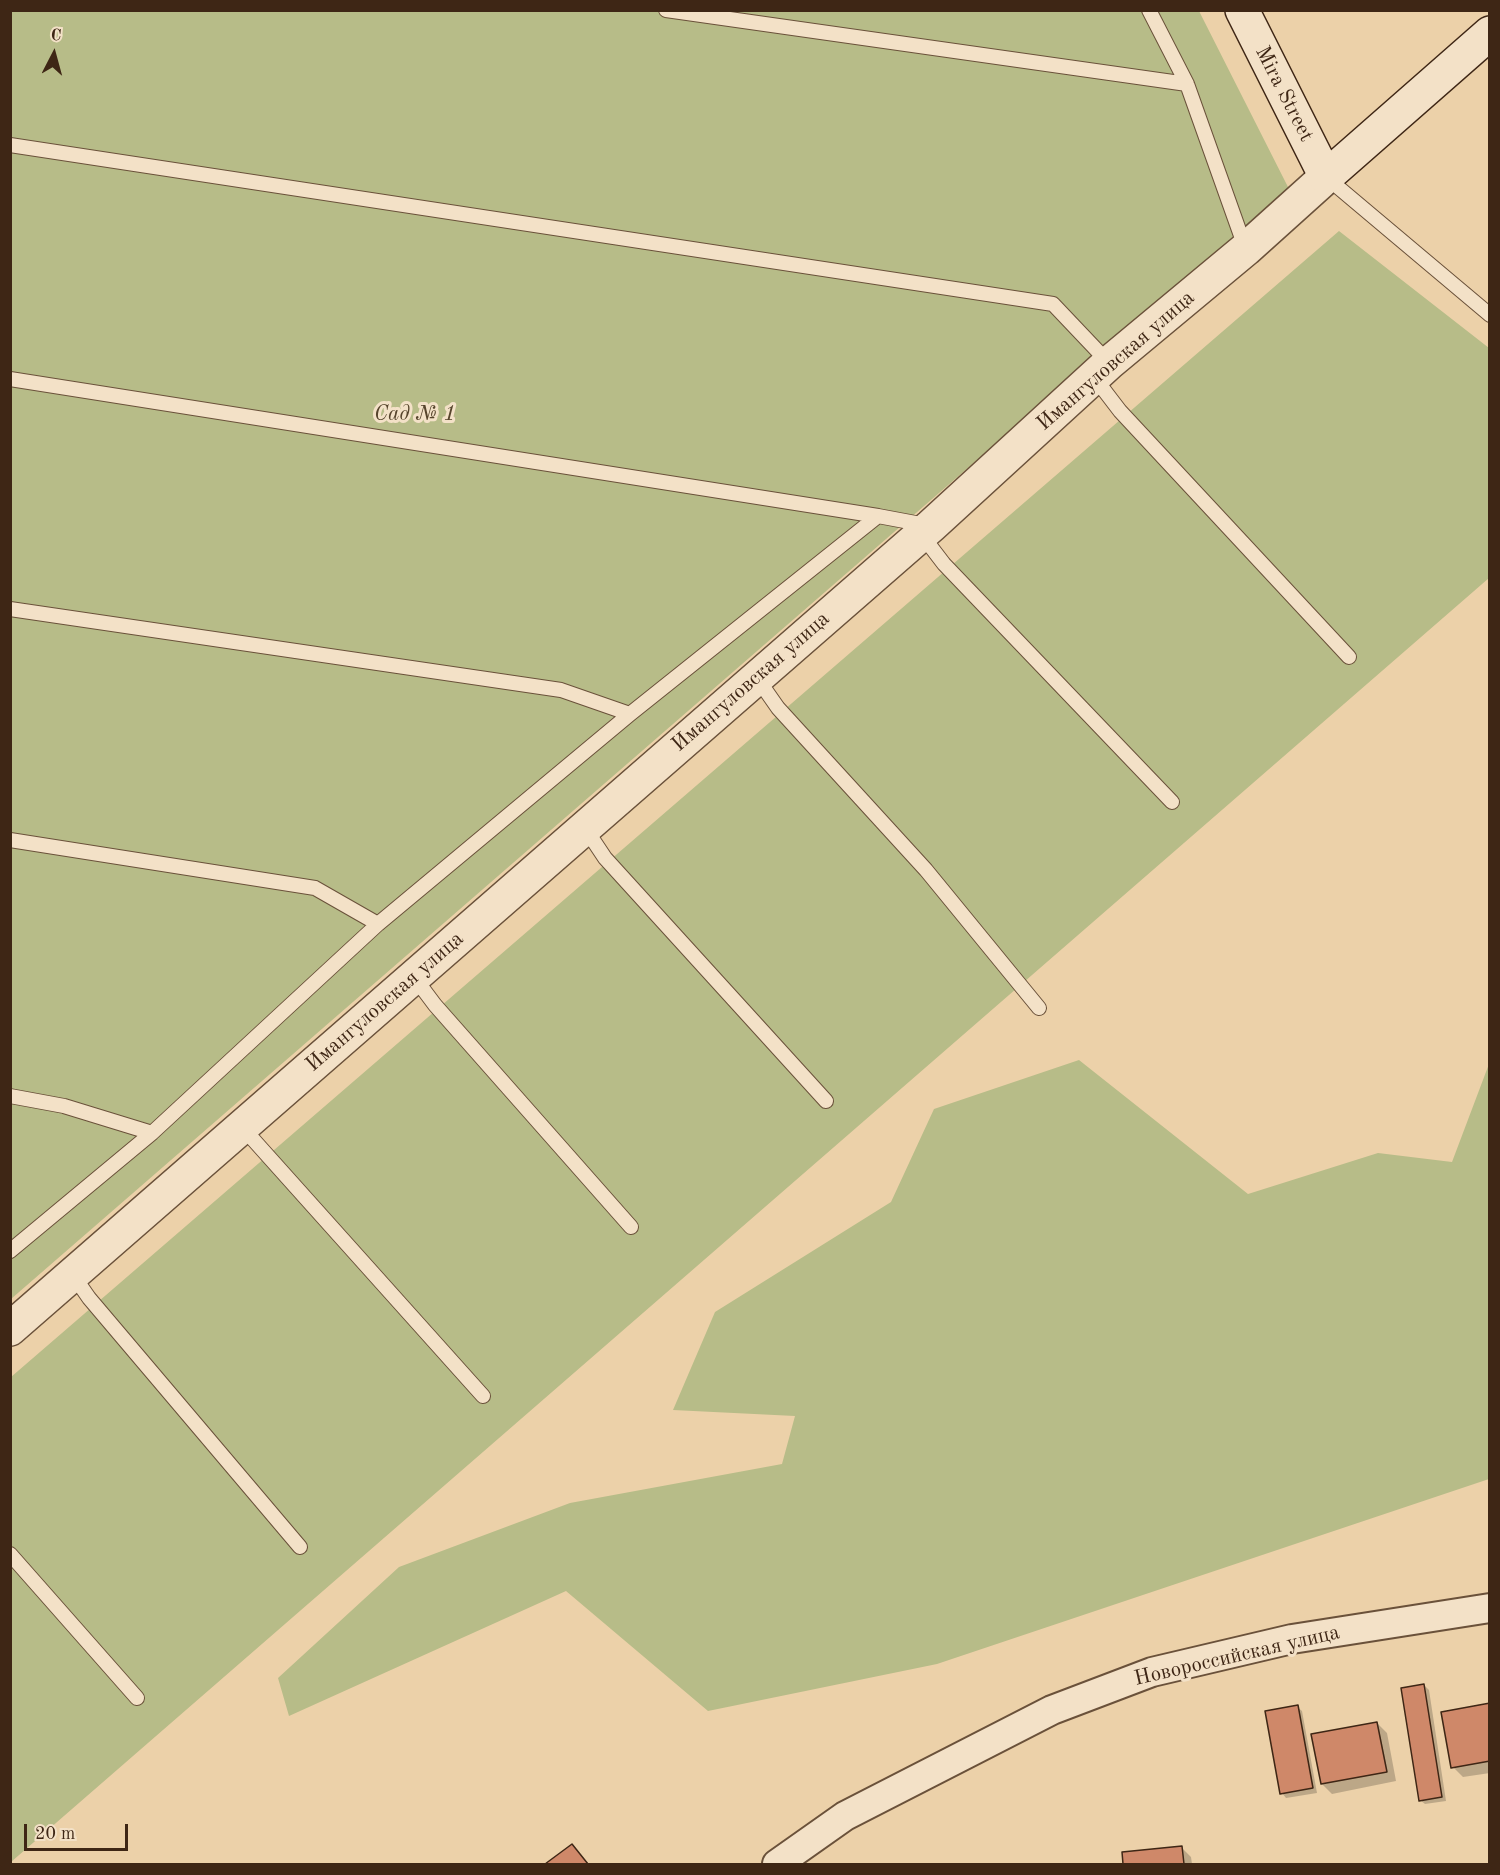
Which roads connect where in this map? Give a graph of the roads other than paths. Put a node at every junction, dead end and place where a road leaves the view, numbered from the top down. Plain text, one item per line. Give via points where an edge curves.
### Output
1 (666, 10) edge
2 (1149, 10) edge
3 (1242, 10) edge
4 (1490, 33) edge
5 (1187, 84) junction
6 (10, 145) edge
7 (1326, 177) junction
8 (1246, 249) junction
9 (1490, 315) edge
10 (1101, 370) junction
11 (10, 379) edge
12 (878, 516) junction
13 (926, 530) junction
14 (10, 609) edge
15 (1349, 657) dead end
16 (757, 678) junction
17 (630, 714) junction
18 (1172, 802) dead end
19 (585, 828) junction
20 (10, 840) edge
21 (378, 924) junction
22 (414, 977) junction
23 (1039, 1008) dead end
24 (10, 1096) edge
25 (826, 1101) dead end
26 (242, 1127) junction
27 (152, 1134) junction
28 (631, 1227) dead end
29 (10, 1251) edge
30 (73, 1275) junction
31 (10, 1329) edge
32 (483, 1396) dead end
33 (300, 1547) dead end
34 (10, 1554) edge
35 (1490, 1608) edge
36 (137, 1698) dead end
37 (777, 1864) edge

1 - 5 lane
2 - 5 lane
3 - 7 street, Mira Street
4 - 7 street, Имангуловская улица
5 - 8 lane
6 - 10 lane via 1053,304
7 - 8 street, Имангуловская улица
7 - 9 lane
8 - 10 street, Имангуловская улица
10 - 13 street, Имангуловская улица
10 - 15 lane via 1120,411
11 - 12 lane
12 - 13 lane
12 - 17 lane
13 - 16 street, Имангуловская улица
13 - 18 lane via 944,564
14 - 17 lane via 561,690
16 - 19 street, Имангуловская улица
16 - 23 lane via 778,708 926,870
17 - 21 lane
19 - 22 street, Имангуловская улица
19 - 25 lane via 605,858
20 - 21 lane via 315,888
21 - 27 lane
22 - 26 street, Имангуловская улица
22 - 28 lane
24 - 27 lane via 64,1106
26 - 30 street, Имангуловская улица
26 - 32 lane
27 - 29 lane
30 - 31 street, Имангуловская улица
30 - 33 lane
34 - 36 lane
35 - 37 street, Новороссийская улица via 1292,1639 1152,1672 1052,1710 855,1810

